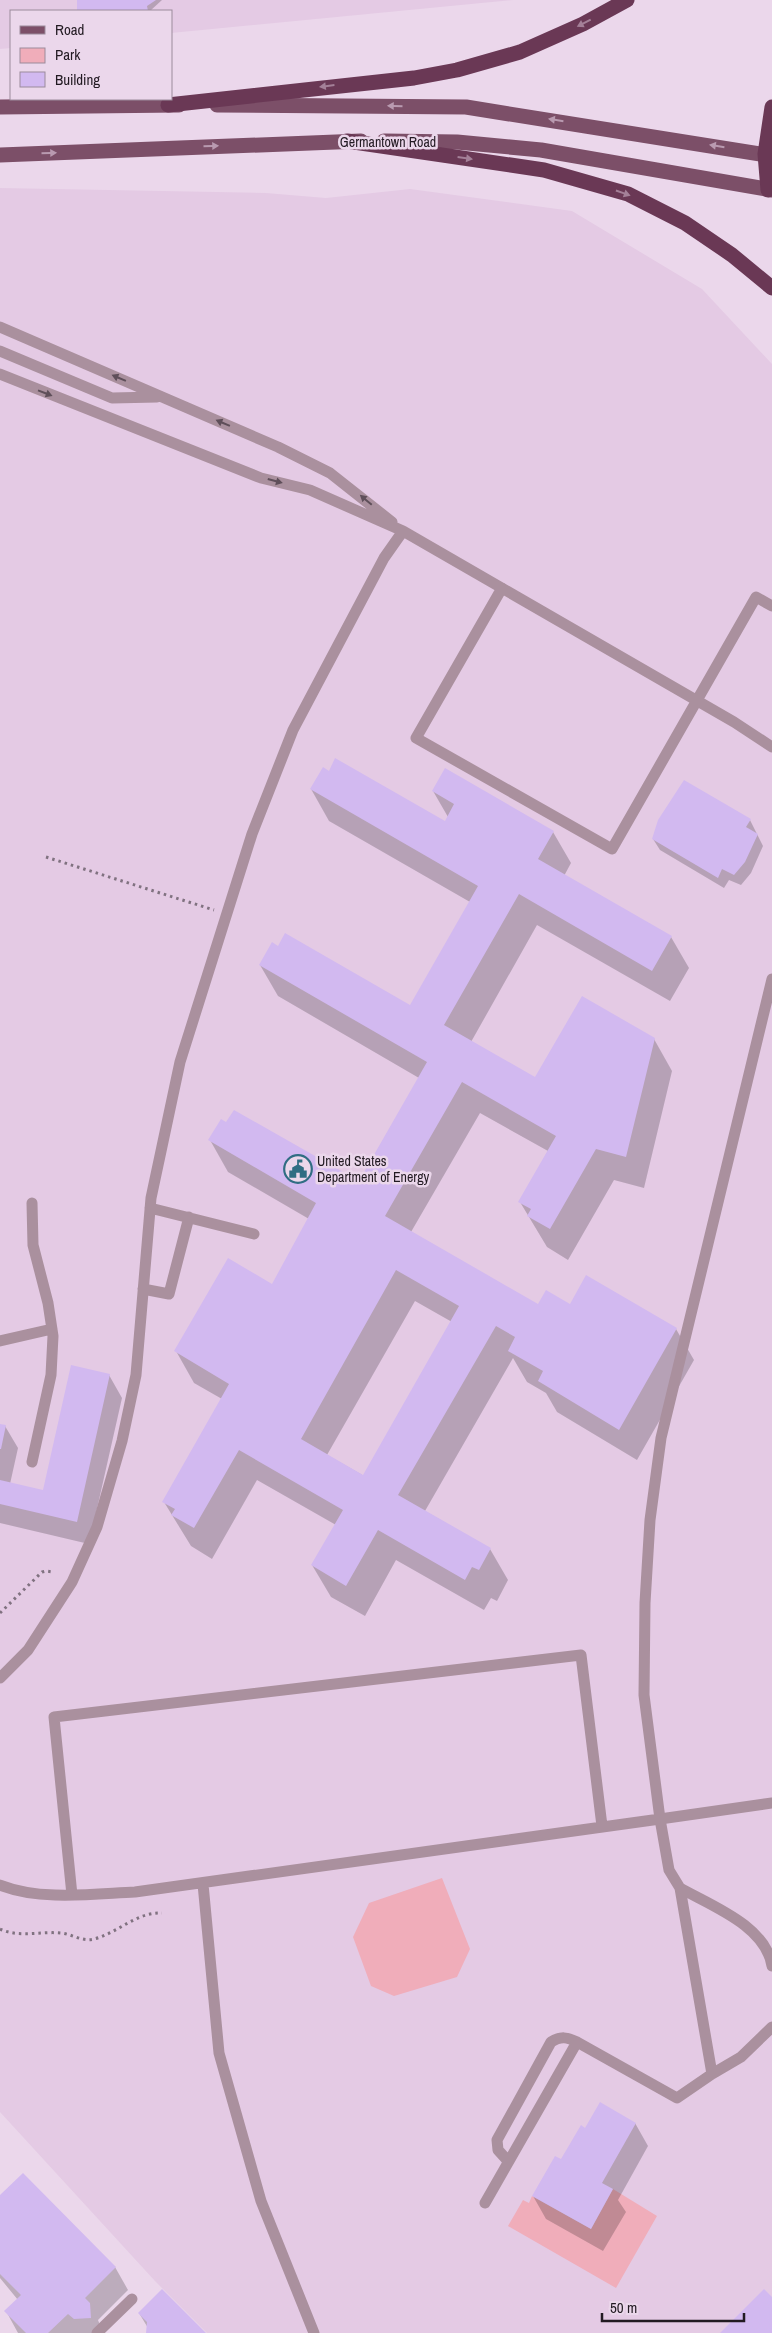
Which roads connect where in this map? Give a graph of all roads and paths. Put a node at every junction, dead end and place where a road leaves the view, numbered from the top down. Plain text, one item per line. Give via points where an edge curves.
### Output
1 (627, 0) edge
2 (168, 105) junction
3 (0, 107) edge
4 (772, 107) edge
5 (347, 141) junction
6 (0, 155) edge
7 (768, 155) edge
8 (770, 190) edge
9 (772, 288) edge
10 (0, 327) edge
11 (0, 351) edge
12 (0, 374) edge
13 (164, 398) junction
14 (403, 531) junction
15 (502, 588) junction
16 (772, 606) edge
17 (697, 701) junction
18 (772, 747) edge
19 (46, 857) dead end
20 (226, 913) junction
21 (772, 979) edge
22 (32, 1203) dead end
23 (150, 1208) junction
24 (189, 1217) junction
25 (254, 1234) dead end
26 (143, 1289) junction
27 (52, 1329) junction
28 (0, 1342) edge
29 (32, 1462) dead end
30 (53, 1572) dead end
31 (0, 1613) edge
32 (0, 1678) edge
33 (772, 1803) edge
34 (660, 1819) junction
35 (602, 1826) junction
36 (203, 1884) junction
37 (0, 1885) edge
38 (680, 1888) junction
39 (72, 1895) junction
40 (162, 1913) dead end
41 (0, 1929) edge
42 (769, 1948) edge
43 (772, 1966) edge
44 (772, 2027) edge
45 (577, 2042) junction
46 (712, 2074) junction
47 (508, 2161) junction
48 (485, 2202) dead end
49 (132, 2299) dead end
50 (97, 2333) edge
51 (314, 2333) edge

1 -> 2 highway via 520,52 457,70 414,78
2 - 3 main road
7 -> 2 main road via 466,107
4 - 7 highway
6 -> 5 main road, Germantown Road
5 - 8 main road, Germantown Road via 457,142 541,150
5 -> 9 highway via 544,170 628,194 685,223
7 - 8 highway
13 -> 10 lane
11 - 13 lane via 112,398
12 -> 14 lane via 261,478 310,490
14 -> 13 lane via 330,473
14 - 15 lane
14 - 20 lane via 384,558 293,730 252,834
15 - 17 lane
15 - 17 lane via 416,738 612,850
16 - 17 lane via 756,597
17 - 18 lane
19 - 20 path
20 - 23 lane via 180,1062
21 - 34 lane via 661,1438 645,1603 644,1695
22 - 27 lane via 33,1245
23 - 24 lane
23 - 26 lane
24 - 25 lane
24 - 26 lane via 169,1294
26 - 32 lane via 136,1375 122,1441 97,1527 72,1582 28,1650
27 - 28 lane
27 - 29 lane via 51,1375
30 - 31 path via 42,1572
33 - 34 lane
34 - 35 lane
34 - 38 lane via 669,1870
35 - 36 lane
35 - 39 lane via 581,1656 54,1717
36 - 39 lane
36 - 51 lane via 219,2053 261,2202
37 - 39 lane via 15,1891
38 - 42 lane via 738,1921
38 - 46 lane
40 - 41 path via 142,1916 95,1939 60,1933 8,1933
42 - 43 lane
44 - 46 lane via 741,2057
45 - 46 lane via 677,2098
45 - 47 lane
45 - 47 lane via 567,2037 551,2042 497,2140 498,2150
47 - 48 lane
49 - 50 lane

